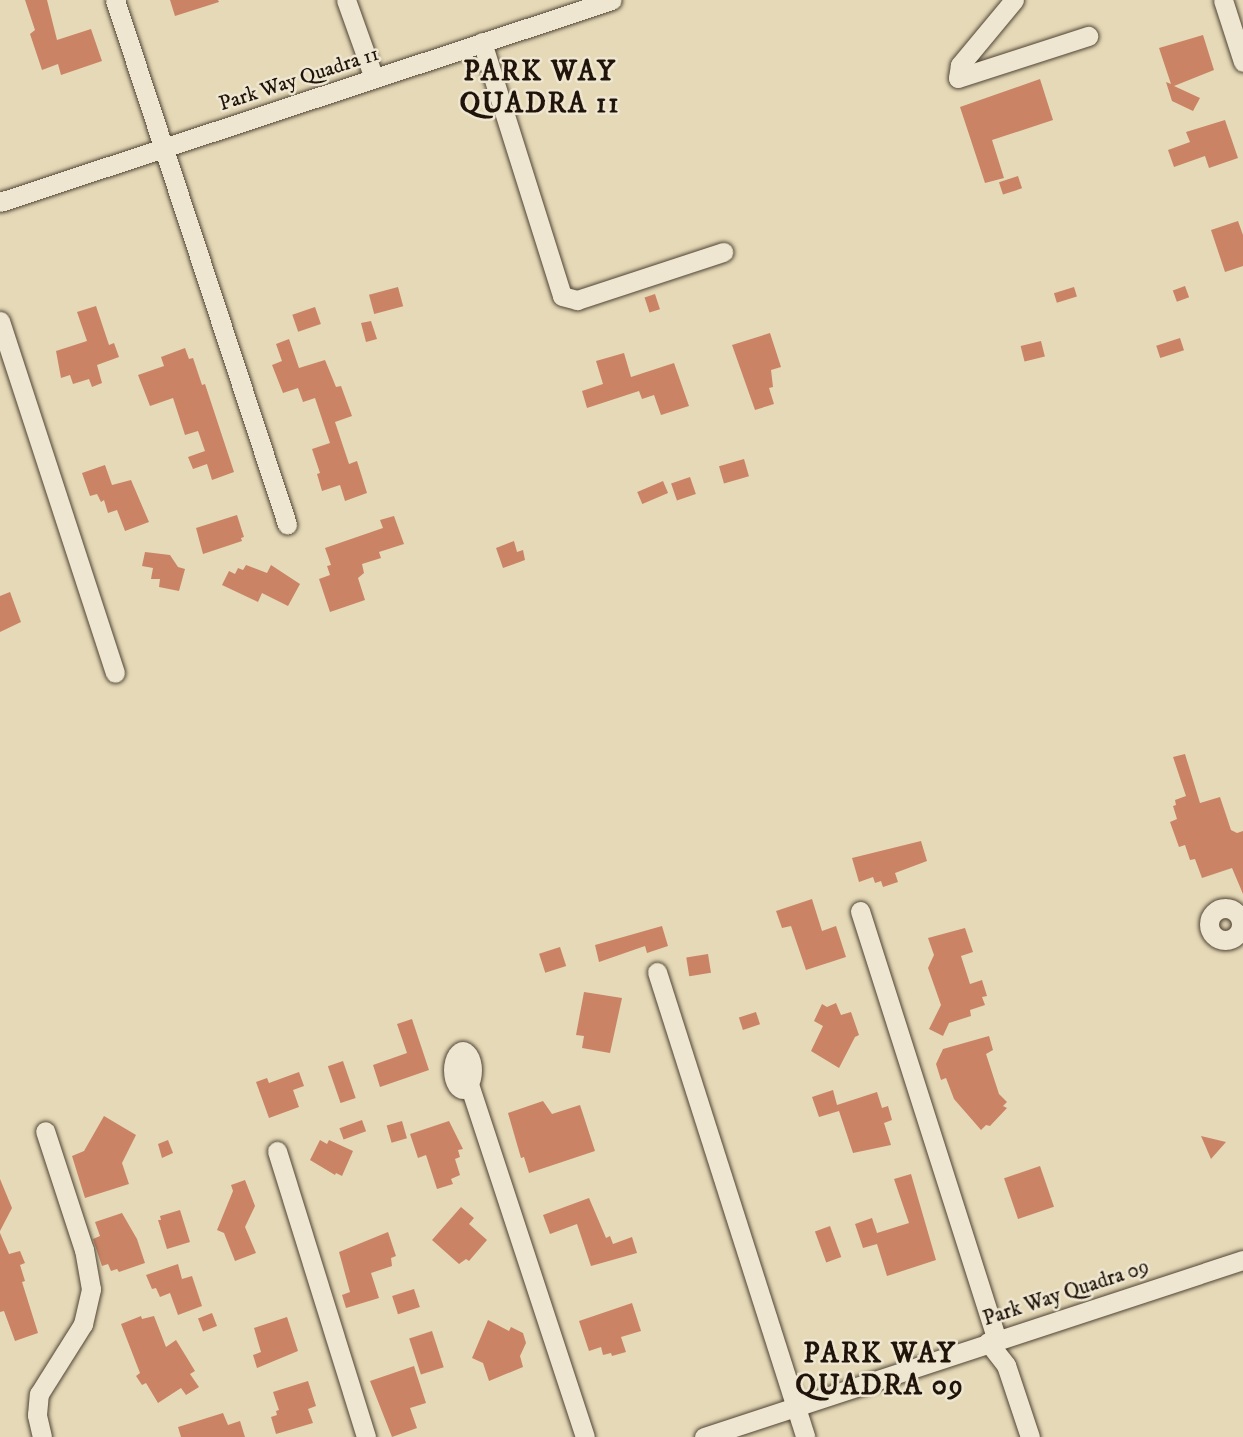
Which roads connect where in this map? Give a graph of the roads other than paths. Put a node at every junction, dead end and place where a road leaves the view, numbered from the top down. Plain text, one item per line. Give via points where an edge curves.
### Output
1 (115, 0) edge
2 (346, 0) edge
3 (612, 0) edge
4 (1014, 0) edge
5 (1223, 0) edge
6 (574, 5) edge
7 (551, 10) edge
8 (1088, 36) dead end
9 (482, 43) junction
10 (1243, 62) edge
11 (374, 78) junction
12 (163, 148) junction
13 (0, 202) edge
14 (723, 252) dead end
15 (0, 321) edge
16 (287, 524) dead end
17 (115, 673) dead end
18 (860, 911) dead end
19 (657, 972) dead end
20 (464, 1069) dead end
21 (45, 1131) dead end
22 (277, 1152) dead end
23 (1243, 1260) edge
24 (998, 1339) junction
25 (794, 1406) junction
26 (42, 1437) edge
27 (366, 1437) edge
28 (585, 1437) edge
29 (704, 1437) edge
30 (805, 1437) edge
31 (1030, 1437) edge

1 - 12 street
2 - 11 street
3 - 6 street, Park Way Quadra 11
4 - 8 street via 960,65 958,78
5 - 10 street
6 - 7 street, Park Way Quadra 11
7 - 9 street, Park Way Quadra 11
9 - 11 street, Park Way Quadra 11
9 - 14 street via 562,296 577,300
11 - 12 street, Park Way Quadra 11
12 - 13 street, Park Way Quadra 11
12 - 16 street
15 - 17 street
18 - 24 street
19 - 25 street
20 - 28 street
21 - 26 street via 84,1250 90,1289 83,1324 39,1394
22 - 27 street
23 - 24 street, Park Way Quadra 09
24 - 25 street, Park Way Quadra 09
24 - 31 street
25 - 29 street, Park Way Quadra 09
25 - 30 street

